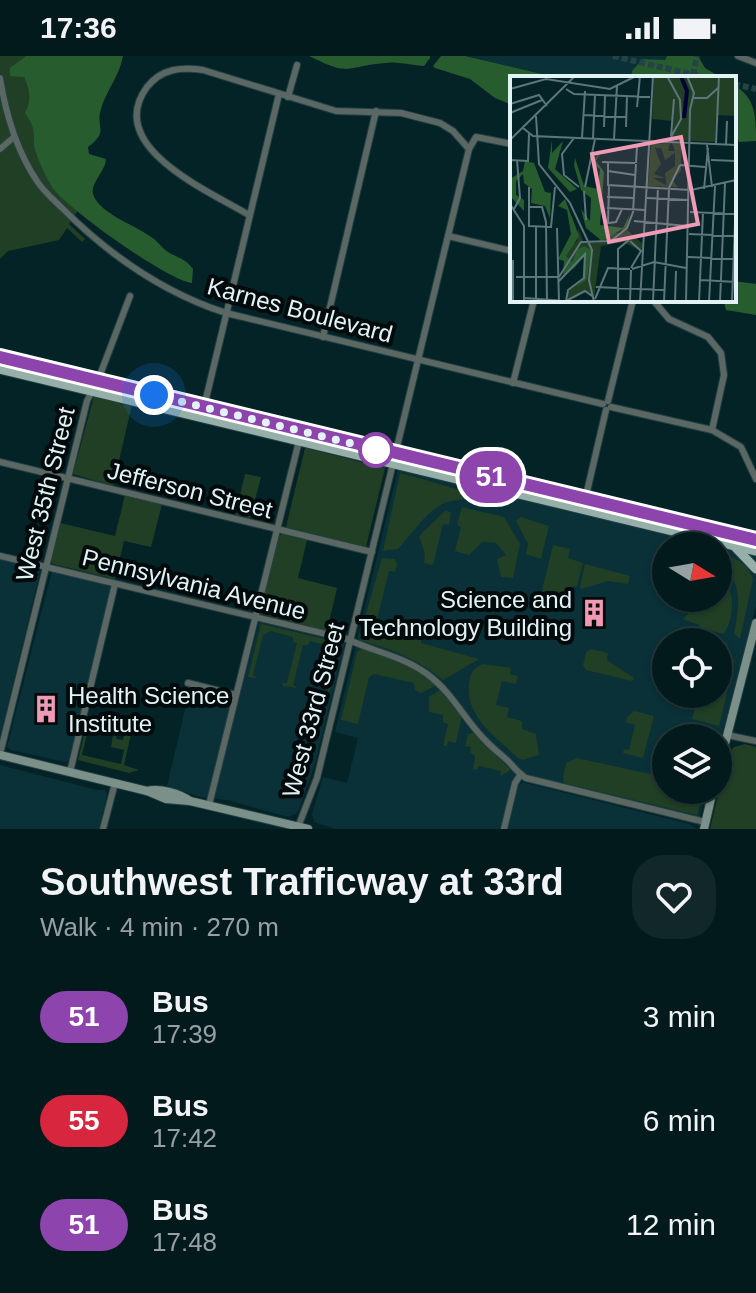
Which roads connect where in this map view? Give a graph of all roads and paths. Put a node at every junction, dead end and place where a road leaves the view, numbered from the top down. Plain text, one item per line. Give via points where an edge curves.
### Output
1 (738, 56) edge
2 (756, 63) edge
3 (297, 65) dead end
4 (0, 78) edge
5 (279, 94) junction
6 (288, 97) junction
7 (376, 111) junction
8 (14, 137) junction
9 (510, 144) edge
10 (0, 149) edge
11 (469, 149) junction
12 (249, 215) junction
13 (448, 236) junction
14 (510, 251) edge
15 (130, 296) dead end
16 (533, 302) edge
17 (633, 302) edge
18 (655, 302) edge
19 (226, 313) junction
20 (323, 337) junction
21 (0, 357) edge
22 (418, 360) junction
23 (0, 369) edge
24 (97, 381) junction
25 (513, 383) junction
26 (91, 391) junction
27 (607, 406) junction
28 (204, 407) junction
29 (712, 430) junction
30 (299, 441) junction
31 (395, 459) junction
32 (0, 462) edge
33 (67, 479) junction
34 (756, 479) edge
35 (585, 500) junction
36 (277, 529) junction
37 (756, 540) edge
38 (734, 546) junction
39 (756, 551) edge
40 (372, 552) junction
41 (0, 556) edge
42 (46, 566) junction
43 (756, 569) edge
44 (115, 584) junction
45 (256, 617) junction
46 (756, 623) edge
47 (351, 641) junction
48 (188, 683) dead end
49 (236, 695) junction
50 (730, 724) edge
51 (732, 736) edge
52 (756, 741) edge
53 (0, 754) edge
54 (70, 772) junction
55 (521, 774) junction
56 (115, 783) junction
57 (710, 804) edge
58 (209, 805) junction
59 (704, 826) edge
60 (301, 828) edge
61 (103, 829) edge
62 (504, 829) edge

1 - 2 street
3 - 6 street
4 - 8 street, Karnes Boulevard
5 - 6 street
5 - 12 street
5 - 12 street via 185,68 156,78 140,103 139,128 151,152
6 - 7 street via 336,111
7 - 11 street via 440,123
7 - 20 street
8 - 10 street
8 - 19 street, Karnes Boulevard via 38,184 82,228 174,292
9 - 11 street, West 33rd Street via 476,137
11 - 13 street, West 33rd Street
12 - 19 street
13 - 14 street
13 - 22 street, West 33rd Street
15 - 24 street, West 35th Street
16 - 25 street
17 - 27 street
18 - 29 street via 669,319 708,337 721,353 724,375
19 - 20 street, Karnes Boulevard
19 - 28 street
20 - 22 street, Karnes Boulevard
21 - 24 main road
22 - 25 street, Karnes Boulevard
22 - 31 street, West 33rd Street
23 - 26 main road
24 - 26 street, West 35th Street
24 - 28 main road
25 - 27 street, Karnes Boulevard
26 - 30 main road
26 - 33 street, West 35th Street
27 - 29 street, Karnes Boulevard
27 - 35 street
28 - 31 main road
29 - 34 street, Karnes Boulevard via 741,447
30 - 31 main road
30 - 36 street
31 - 35 main road
31 - 38 main road
31 - 40 street, West 33rd Street
32 - 33 street, Jefferson Street
33 - 36 street, Jefferson Street
33 - 42 street, West 35th Street
35 - 37 main road
36 - 40 street, Jefferson Street
36 - 45 street
38 - 39 main road
38 - 43 main road
40 - 47 street, West 33rd Street
41 - 42 street, Pennsylvania Avenue
42 - 44 street, Pennsylvania Avenue
42 - 53 street, West 35th Street
44 - 45 street, Pennsylvania Avenue
44 - 54 street
45 - 47 street, Pennsylvania Avenue
45 - 49 street
46 - 50 main road
47 - 55 street, Pennsylvania Avenue via 396,656 429,675
47 - 60 street, West 33rd Street
48 - 49 street
49 - 58 street
51 - 52 street
53 - 54 main road
54 - 56 main road
55 - 59 street
55 - 62 street
56 - 58 main road
56 - 61 street
57 - 59 main road
58 - 60 main road

